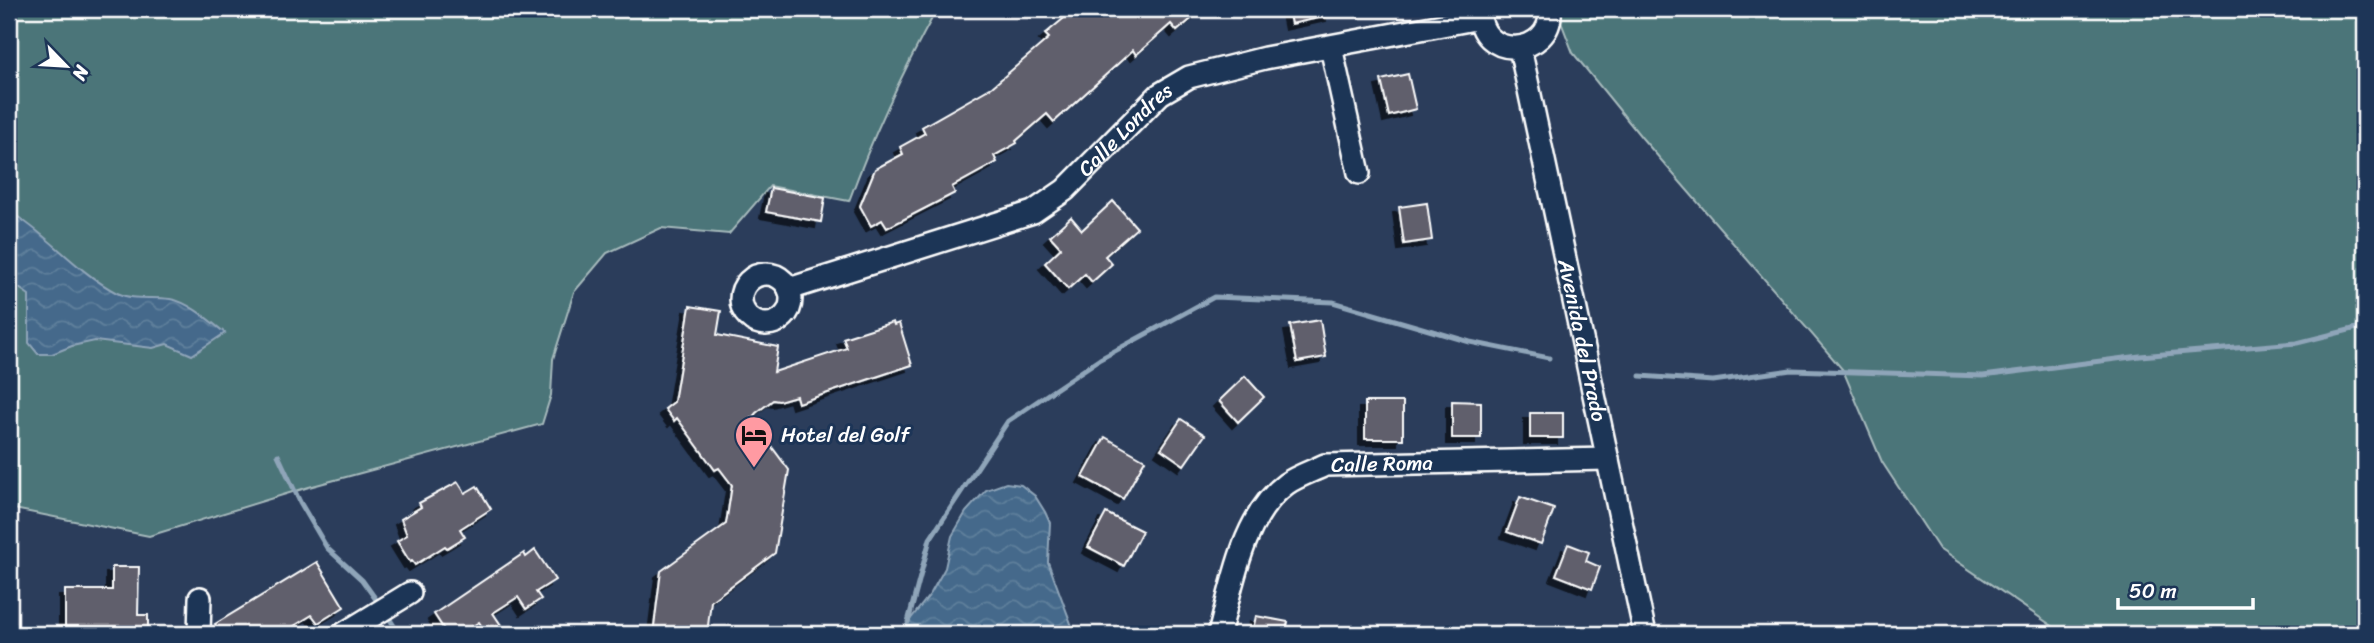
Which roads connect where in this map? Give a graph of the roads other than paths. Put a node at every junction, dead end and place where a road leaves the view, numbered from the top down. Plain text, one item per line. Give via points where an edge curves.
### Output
1 (1550, 9) edge
2 (1480, 14) edge
3 (1331, 47) junction
4 (1520, 48) junction
5 (1359, 173) dead end
6 (789, 289) dead end
7 (1608, 459) junction
8 (410, 593) dead end
9 (200, 598) dead end
10 (199, 634) edge
11 (342, 634) edge
12 (1219, 634) edge
13 (1646, 634) edge

1 - 4 street via 1545,31
2 - 3 street, Calle Londres
2 - 4 street via 1494,41
3 - 5 street
3 - 6 street, Calle Londres via 1189,77 1160,94 1065,190 1033,212
4 - 7 street, Avenida del Prado
7 - 12 street, Calle Roma via 1325,465 1286,484 1254,519
7 - 13 street, Avenida del Prado
8 - 11 street
9 - 10 street

